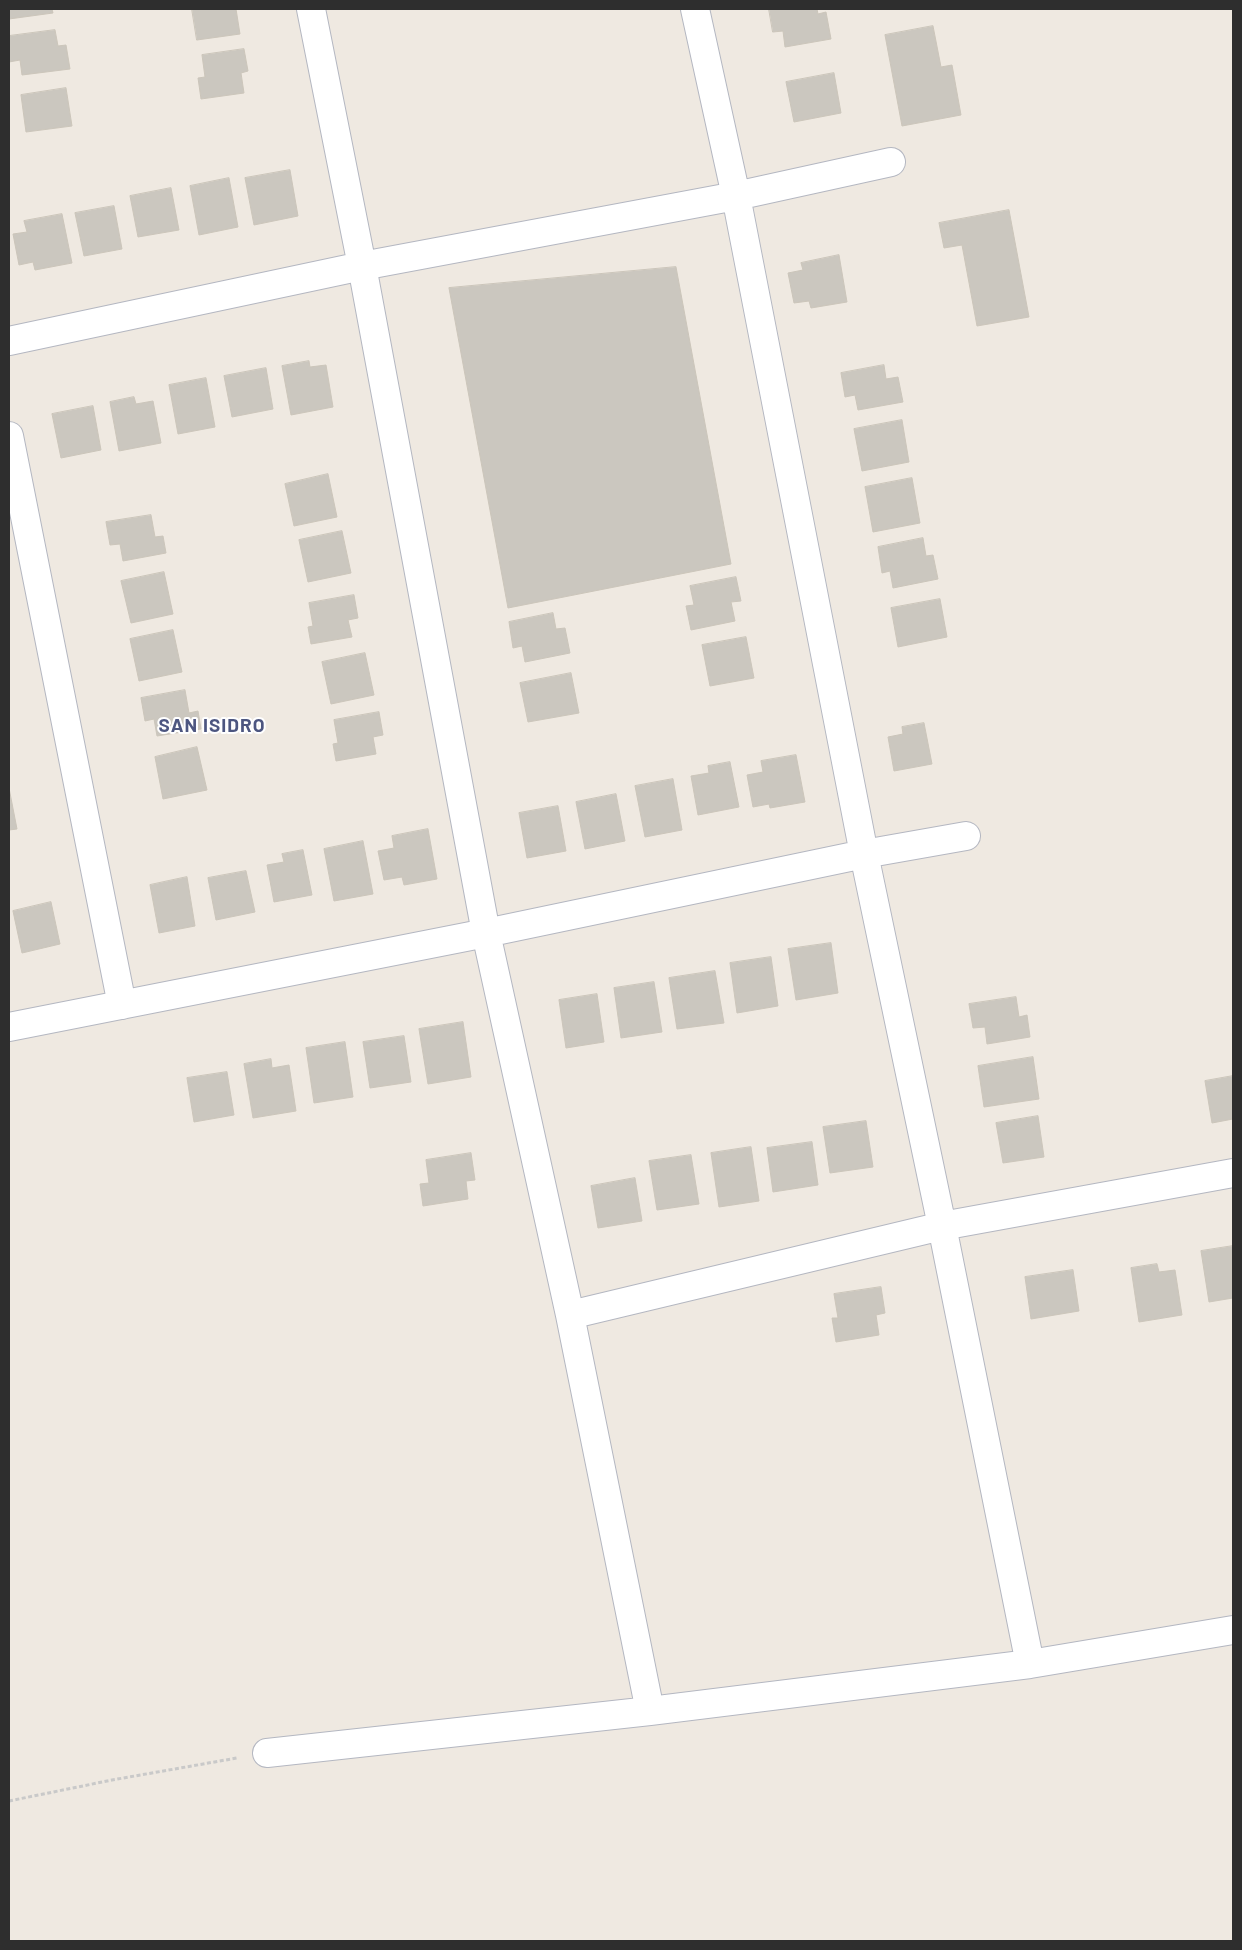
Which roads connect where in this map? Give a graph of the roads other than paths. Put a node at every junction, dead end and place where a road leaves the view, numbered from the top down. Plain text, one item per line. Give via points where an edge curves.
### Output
1 (311, 9) edge
2 (695, 9) edge
3 (891, 162) dead end
4 (736, 196) junction
5 (362, 266) junction
6 (9, 341) edge
7 (9, 436) edge
8 (966, 836) dead end
9 (864, 854) junction
10 (486, 933) junction
11 (122, 1005) junction
12 (9, 1027) edge
13 (1233, 1173) edge
14 (942, 1226) junction
15 (570, 1315) junction
16 (1233, 1630) edge
17 (1030, 1664) junction
18 (650, 1711) junction
19 (267, 1753) road end

1 - 5 street
2 - 4 street
3 - 4 street
4 - 5 street
4 - 9 street
5 - 6 street
5 - 10 street
7 - 11 street
8 - 9 street
9 - 10 street
9 - 14 street
10 - 11 street
10 - 15 street
11 - 12 street
13 - 14 street
14 - 15 street
14 - 17 street
15 - 18 street
16 - 17 street
17 - 18 street
18 - 19 street

